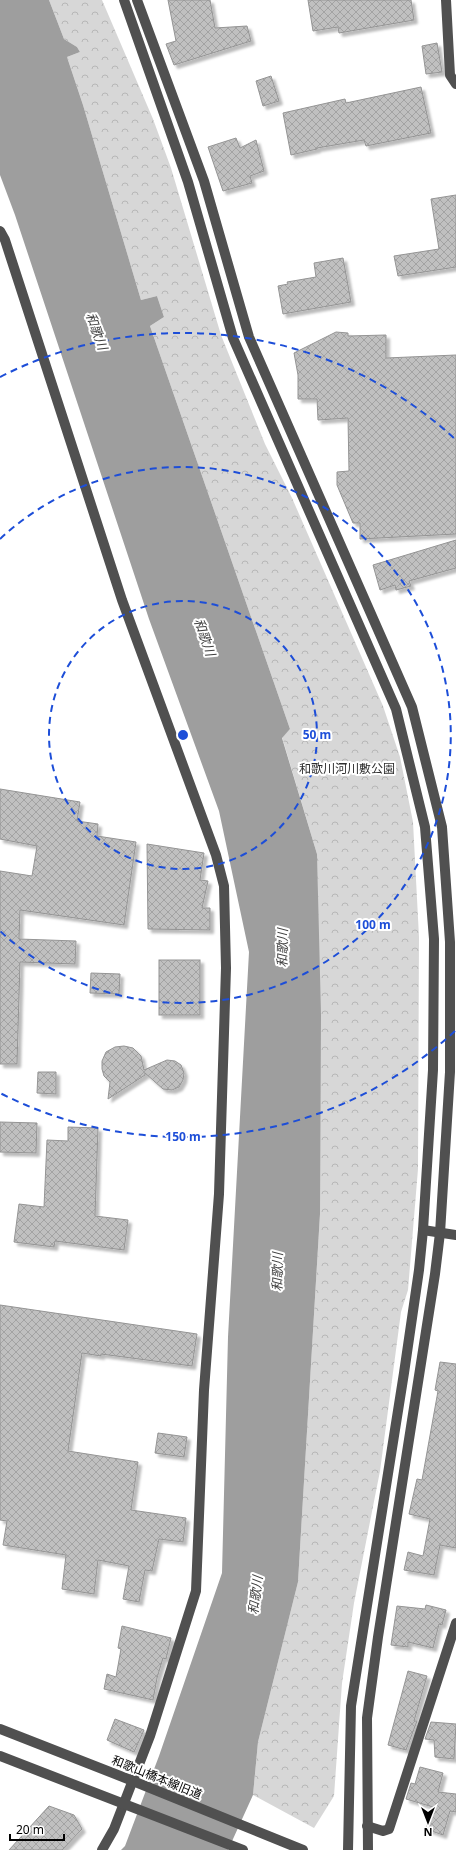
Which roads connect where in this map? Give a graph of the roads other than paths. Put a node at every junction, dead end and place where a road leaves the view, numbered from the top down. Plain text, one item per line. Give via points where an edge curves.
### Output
1 (124, 0) edge
2 (137, 0) edge
3 (446, 0) edge
4 (456, 84) edge
5 (0, 231) edge
6 (423, 1230) junction
7 (440, 1233) junction
8 (456, 1235) edge
9 (456, 1623) edge
10 (0, 1729) edge
11 (0, 1756) edge
12 (136, 1782) junction
13 (127, 1806) junction
14 (367, 1826) junction
15 (102, 1850) edge
16 (243, 1850) edge
17 (303, 1850) edge
18 (348, 1850) edge
19 (368, 1850) edge

1 - 6 street via 188,182 233,338 396,709 425,827 434,947 434,1070
2 - 7 street via 204,181 249,337 412,707 442,827 450,942 450,1072
3 - 4 street via 450,75
5 - 12 street via 122,600 216,855 224,886 226,968 219,1194 204,1390 196,1591
6 - 7 street
6 - 18 street via 404,1373 351,1706
7 - 8 street
7 - 14 street via 367,1718
9 - 14 street via 389,1830 383,1831
10 - 12 street, 和歌山橋本線旧道
11 - 13 street
12 - 13 street
12 - 17 street, 和歌山橋本線旧道
13 - 15 street
13 - 16 street
14 - 19 street

